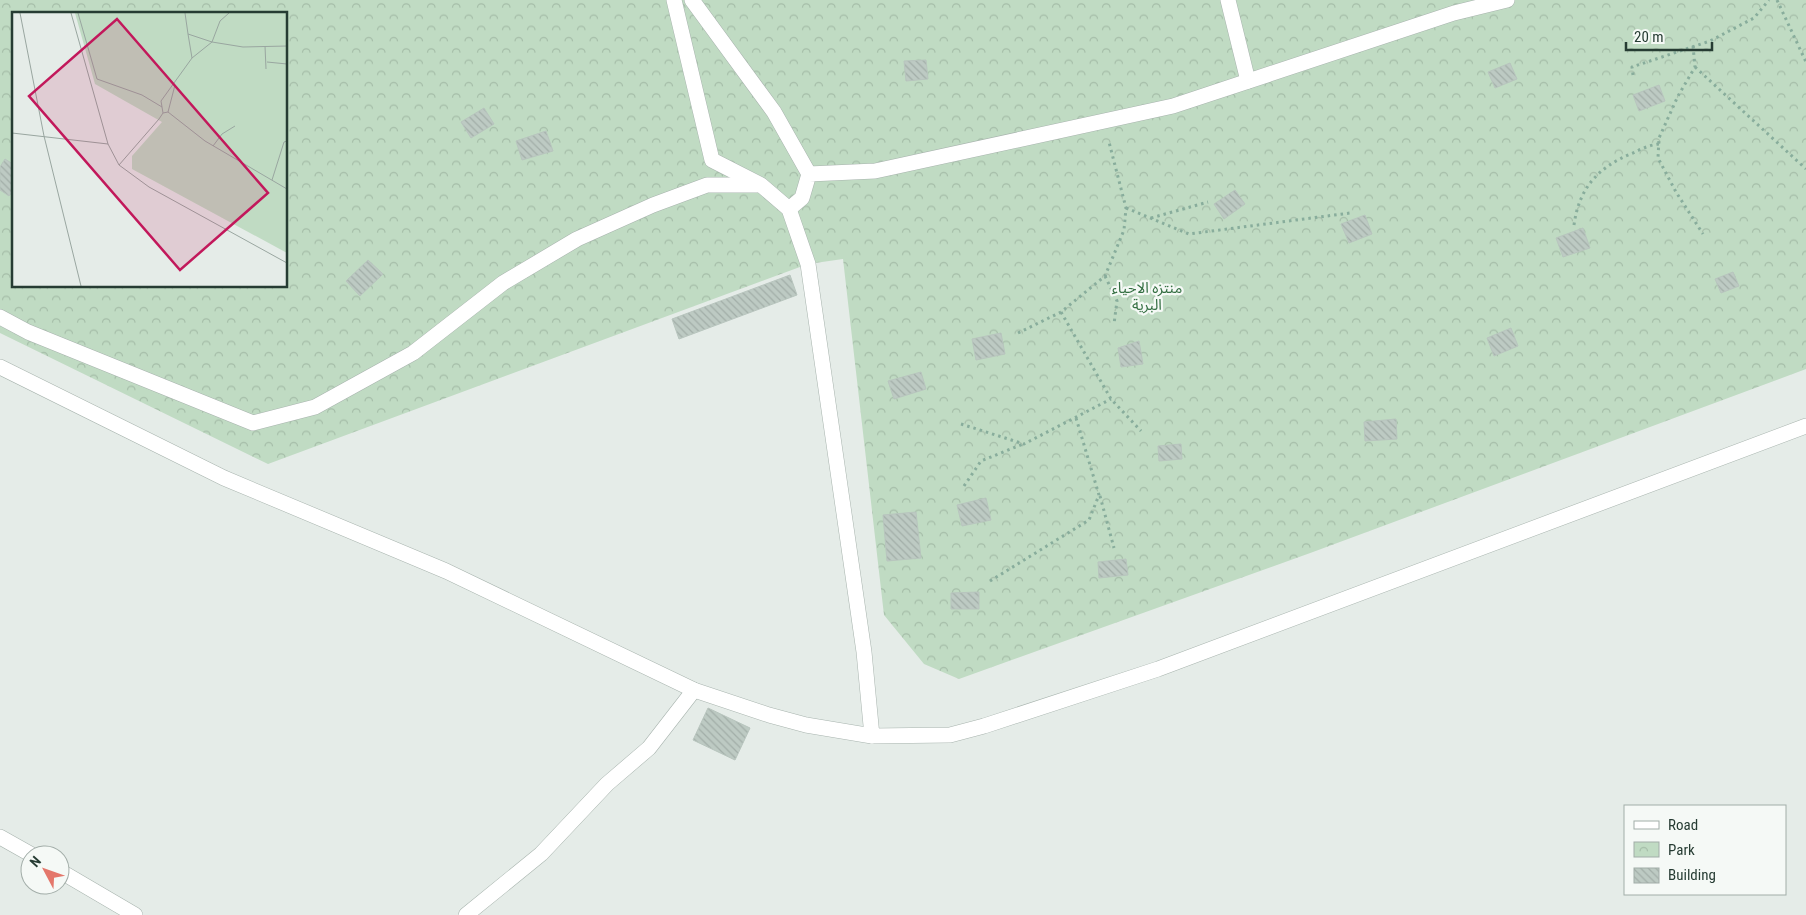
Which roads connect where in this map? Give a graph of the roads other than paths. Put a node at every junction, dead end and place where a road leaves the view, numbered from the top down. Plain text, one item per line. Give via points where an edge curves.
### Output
1 (674, 0) edge
2 (692, 0) edge
3 (1228, 0) edge
4 (1507, 0) edge
5 (1248, 81) junction
6 (808, 174) junction
7 (761, 185) junction
8 (789, 209) junction
9 (0, 318) edge
10 (0, 367) edge
11 (1806, 426) edge
12 (694, 690) junction
13 (872, 736) junction
14 (0, 837) edge
15 (20, 848) edge
16 (70, 877) edge
17 (135, 915) edge
18 (466, 915) edge

1 - 7 street via 712,160
2 - 6 street via 774,112
3 - 5 street
4 - 5 street via 1454,13
5 - 6 street via 1173,106 875,171
6 - 8 street via 802,198
7 - 8 street
7 - 9 street via 707,184 577,239 503,282 413,354 315,407 253,423
8 - 13 street via 808,264 864,652
10 - 12 street via 224,478 446,571
11 - 13 street via 1085,693 950,735
12 - 13 street via 806,725
12 - 18 street via 649,748 607,784 540,854
14 - 15 street
16 - 17 street

